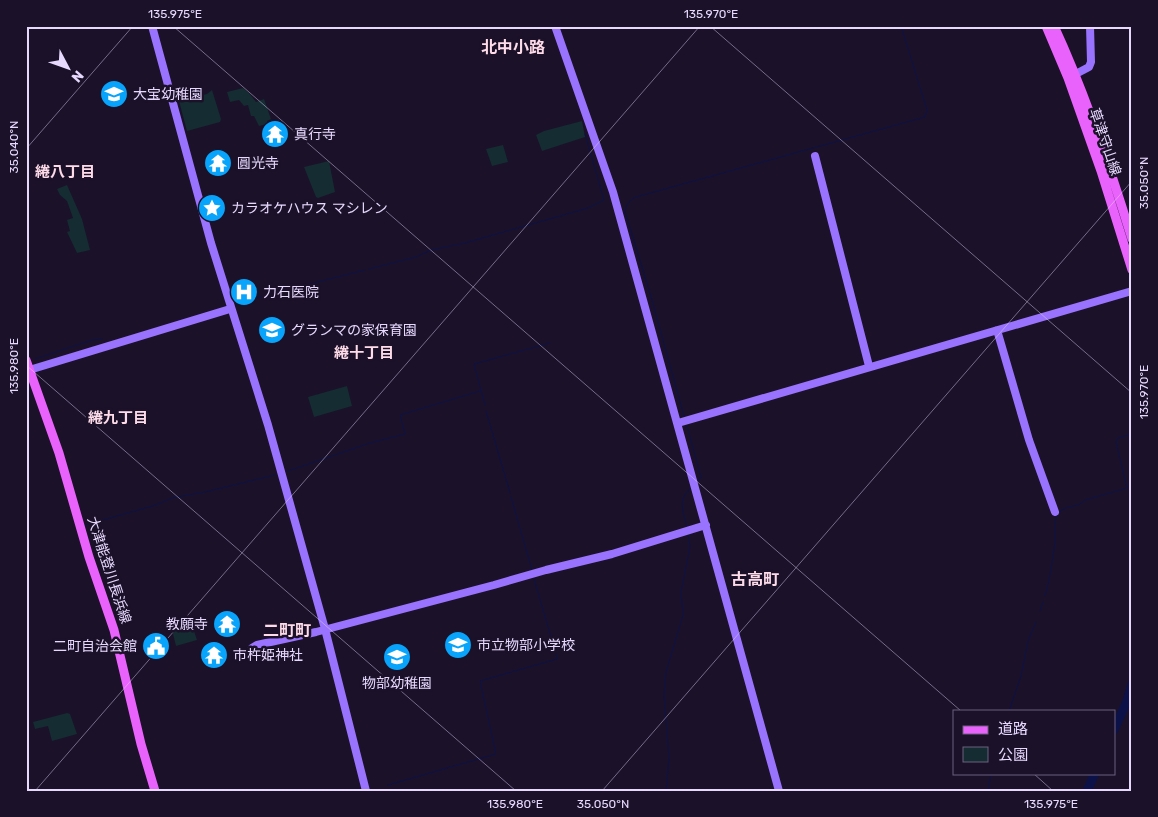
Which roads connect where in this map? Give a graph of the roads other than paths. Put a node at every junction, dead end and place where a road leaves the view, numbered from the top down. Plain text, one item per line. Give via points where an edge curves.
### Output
1 (152, 26) edge
2 (555, 26) edge
3 (1046, 26) edge
4 (1054, 26) edge
5 (1090, 26) edge
6 (1072, 76) junction
7 (814, 156) dead end
8 (1132, 239) edge
9 (1132, 270) edge
10 (1132, 291) edge
11 (230, 309) junction
12 (997, 330) junction
13 (26, 360) edge
14 (869, 366) junction
15 (28, 370) edge
16 (678, 423) junction
17 (1055, 512) dead end
18 (706, 525) junction
19 (325, 629) junction
20 (252, 648) dead end
21 (155, 791) edge
22 (366, 791) edge
23 (779, 791) edge

1 - 11 street
2 - 16 street via 613,192
3 - 6 main road, 草津守山線
4 - 6 main road, 草津守山線
5 - 6 street via 1091,62 1089,67
6 - 8 main road, 草津守山線 via 1111,171
6 - 9 main road, 草津守山線
7 - 14 street
10 - 12 street
11 - 15 street
11 - 19 street via 268,425
12 - 14 street
12 - 17 street via 1029,440
13 - 15 main road, 大津能登川長浜線
14 - 16 street
15 - 21 main road, 大津能登川長浜線 via 60,453 79,526 114,630
16 - 18 street
18 - 19 street via 612,554
18 - 23 street
19 - 20 street
19 - 22 street

